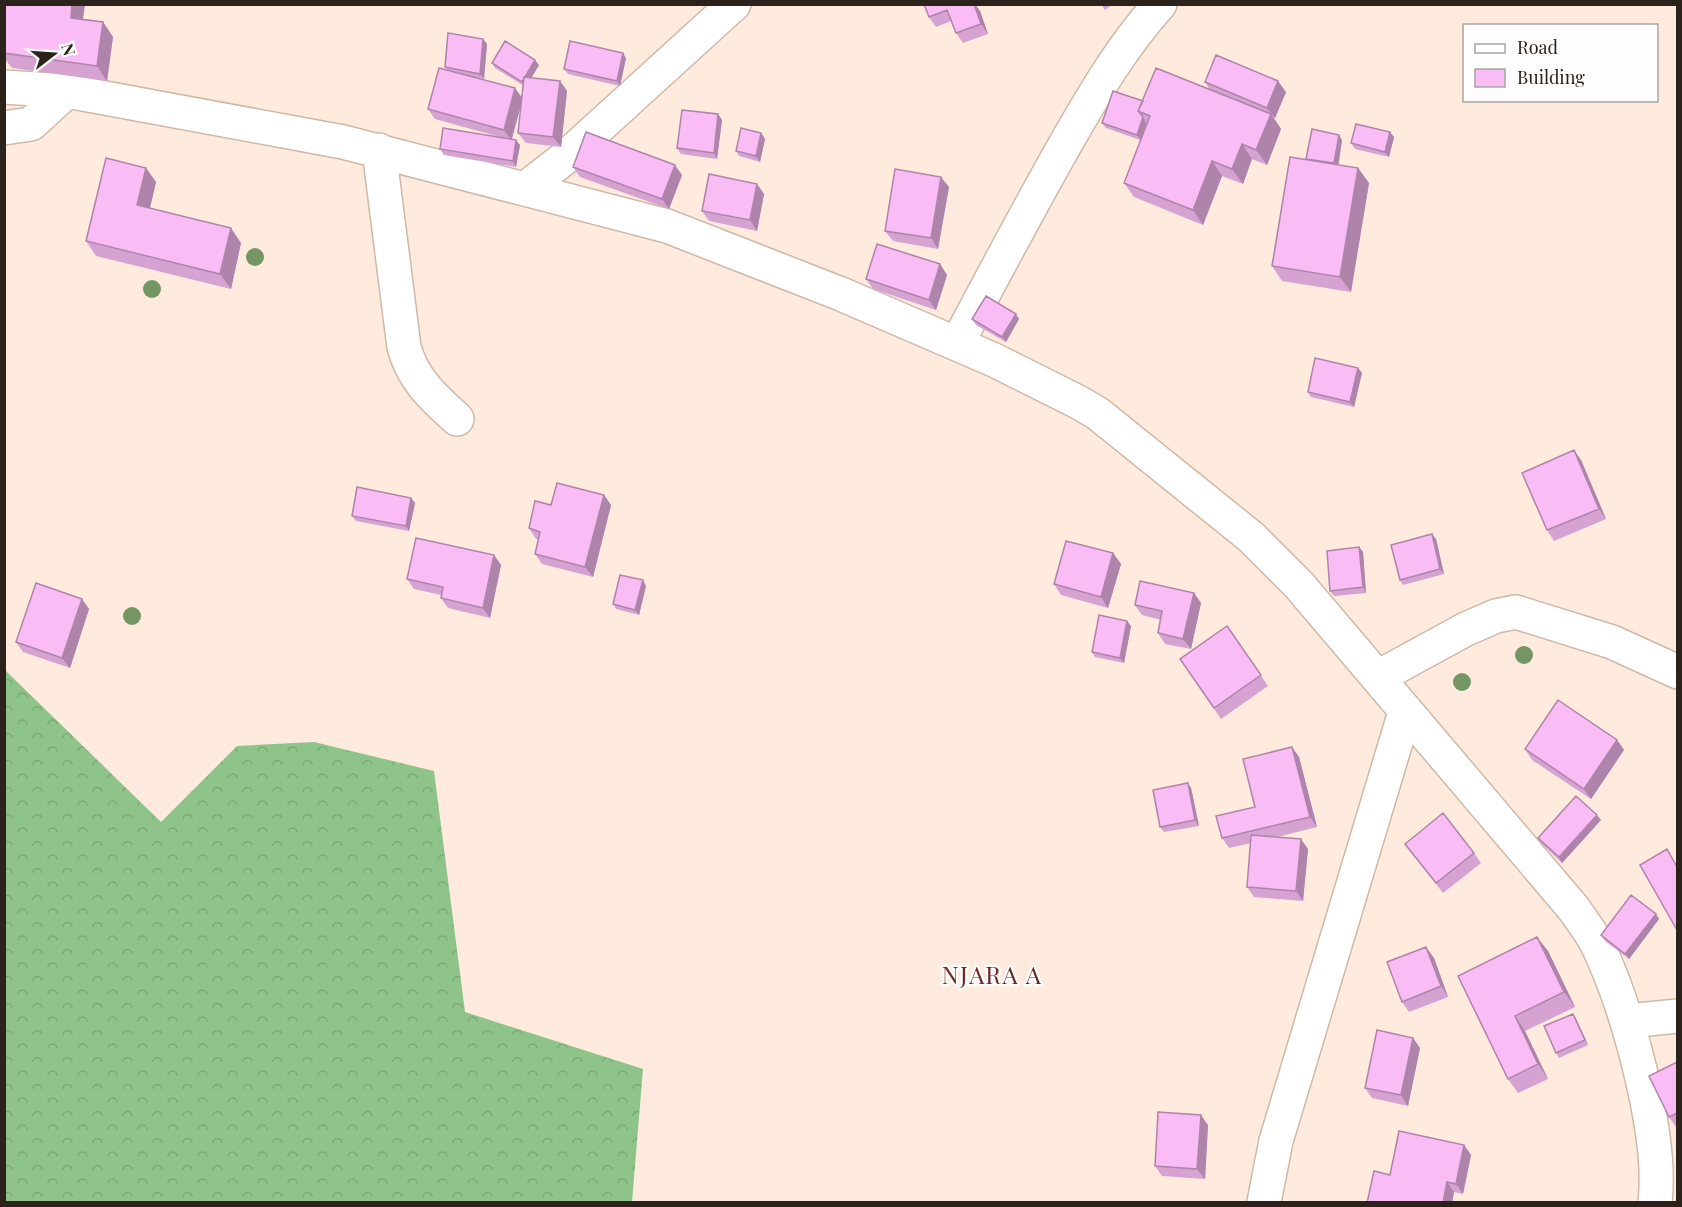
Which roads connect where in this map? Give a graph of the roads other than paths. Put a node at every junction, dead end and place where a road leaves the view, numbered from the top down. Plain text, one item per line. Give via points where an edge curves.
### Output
1 (734, 4) edge
2 (1160, 4) edge
3 (4, 87) edge
4 (67, 92) junction
5 (4, 128) edge
6 (379, 150) junction
7 (526, 188) junction
8 (957, 344) junction
9 (457, 419) dead end
10 (1677, 672) edge
11 (1378, 677) junction
12 (1405, 712) junction
13 (1677, 1016) edge
14 (1627, 1021) junction
15 (1264, 1203) edge
16 (1654, 1203) edge

1 - 7 street via 566,157
2 - 8 street via 1098,87
3 - 4 street
4 - 5 street via 31,124
4 - 6 street
6 - 7 street
6 - 9 street via 409,366 422,387
7 - 8 street via 667,226
8 - 11 street via 1097,412 1251,537 1299,585
10 - 11 street via 1612,642 1516,612 1466,629
11 - 12 street
12 - 14 street via 1574,909 1596,943
12 - 15 street via 1276,1141
13 - 14 street
14 - 16 street via 1653,1138

